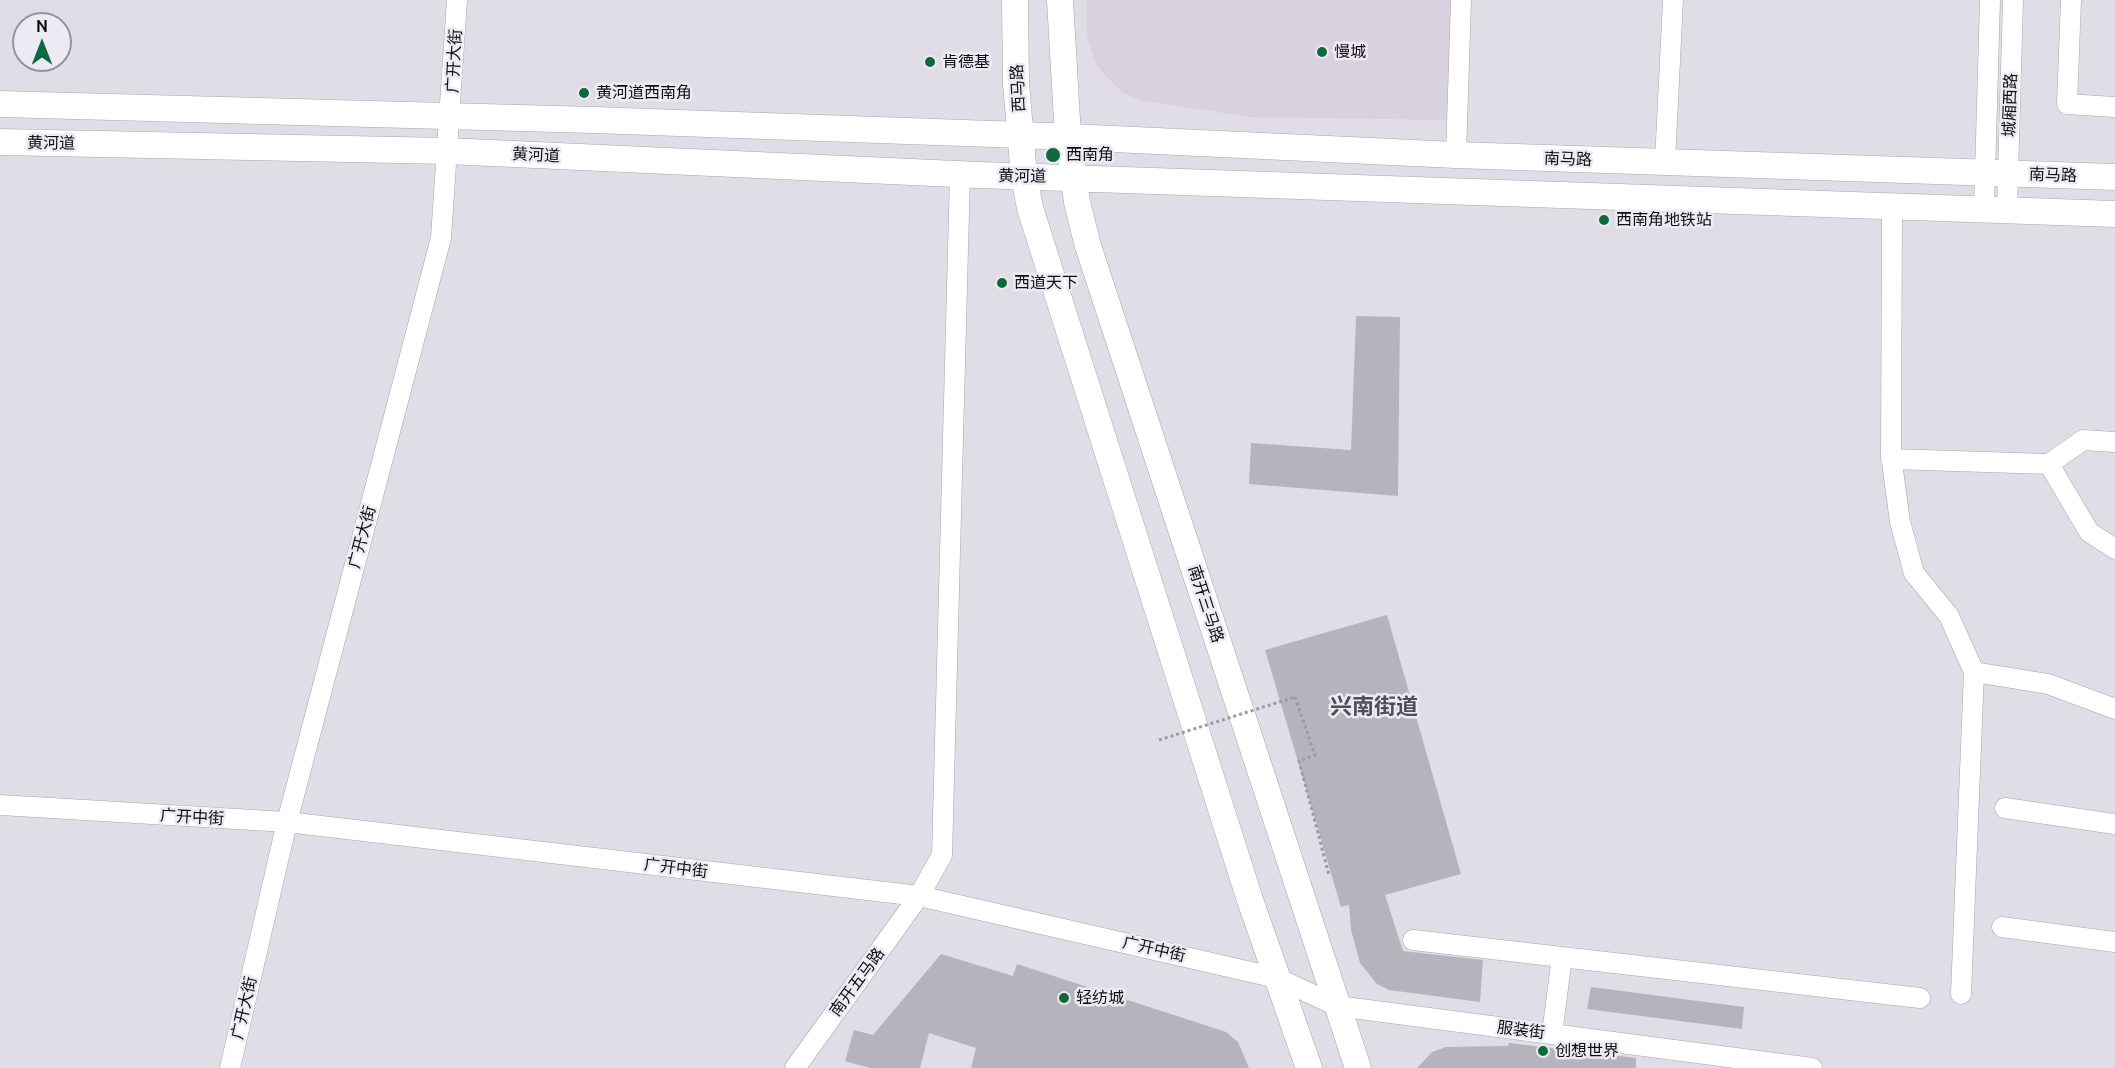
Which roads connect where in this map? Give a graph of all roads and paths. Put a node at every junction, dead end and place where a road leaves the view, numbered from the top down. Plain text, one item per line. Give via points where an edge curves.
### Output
1 (457, 0) edge
2 (1015, 0) edge
3 (1060, 0) edge
4 (1461, 0) edge
5 (1673, 0) edge
6 (1990, 0) edge
7 (2013, 0) edge
8 (2071, 0) edge
9 (0, 104) edge
10 (2115, 107) edge
11 (451, 115) junction
12 (1020, 136) junction
13 (1068, 137) junction
14 (0, 142) edge
15 (447, 151) junction
16 (1456, 155) junction
17 (1665, 162) junction
18 (1997, 173) junction
19 (960, 174) junction
20 (1024, 176) junction
21 (1073, 177) junction
22 (2115, 177) edge
23 (1892, 206) junction
24 (1996, 209) junction
25 (2115, 214) edge
26 (2115, 441) edge
27 (1891, 459) junction
28 (2049, 464) junction
29 (2115, 549) edge
30 (1974, 672) junction
31 (2115, 709) edge
32 (1159, 740) dead end
33 (0, 805) edge
34 (2005, 808) dead end
35 (287, 822) junction
36 (2115, 824) edge
37 (1329, 875) dead end
38 (919, 896) junction
39 (2002, 927) dead end
40 (1413, 940) dead end
41 (2115, 942) edge
42 (1562, 957) junction
43 (1277, 978) junction
44 (1961, 994) dead end
45 (1920, 998) dead end
46 (1337, 1006) junction
47 (1552, 1034) junction
48 (230, 1068) edge
49 (795, 1068) edge
50 (1310, 1068) edge
51 (1358, 1068) edge
52 (1812, 1068) edge

1 - 11 street, 广开大街
2 - 12 main road, 西马路
3 - 13 main road
4 - 16 street
5 - 17 street
6 - 18 street, 城厢西路
7 - 18 street, 城厢西路
8 - 10 street via 2067,104
9 - 11 main road
11 - 12 main road
11 - 15 street, 广开大街
12 - 13 main road, 南马路
12 - 20 main road, 西马路
13 - 16 main road, 南马路
13 - 21 main road, 南开三马路
14 - 15 main road, 黄河道
15 - 19 main road, 黄河道
15 - 35 street, 广开大街 via 441,238
16 - 17 main road, 南马路
17 - 18 main road, 南马路
18 - 22 main road, 南马路
18 - 24 street, 城厢西路
19 - 20 main road, 黄河道
19 - 38 street, 南开五马路 via 942,855
20 - 21 main road, 黄河道
20 - 43 main road via 1044,255
21 - 23 main road
21 - 46 main road, 南开三马路 via 1095,266
23 - 24 main road
23 - 27 street
24 - 25 main road
26 - 28 street via 2083,440
27 - 28 street
27 - 30 street via 1900,522 1914,573 1949,616
28 - 29 street via 2090,532
30 - 31 street via 2048,684
30 - 44 street
32 - 37 path, bridge via 1295,697 1315,754 1299,761
33 - 35 street, 广开中街
34 - 36 street
35 - 38 street, 广开中街
35 - 48 street, 广开大街
38 - 43 street, 广开中街
38 - 49 street, 南开五马路
39 - 41 street
40 - 42 street
42 - 45 street
42 - 47 street
43 - 46 street, 广开中街
43 - 50 main road
46 - 47 street, 服装街
46 - 51 main road, 南开三马路
47 - 52 street, 服装街

